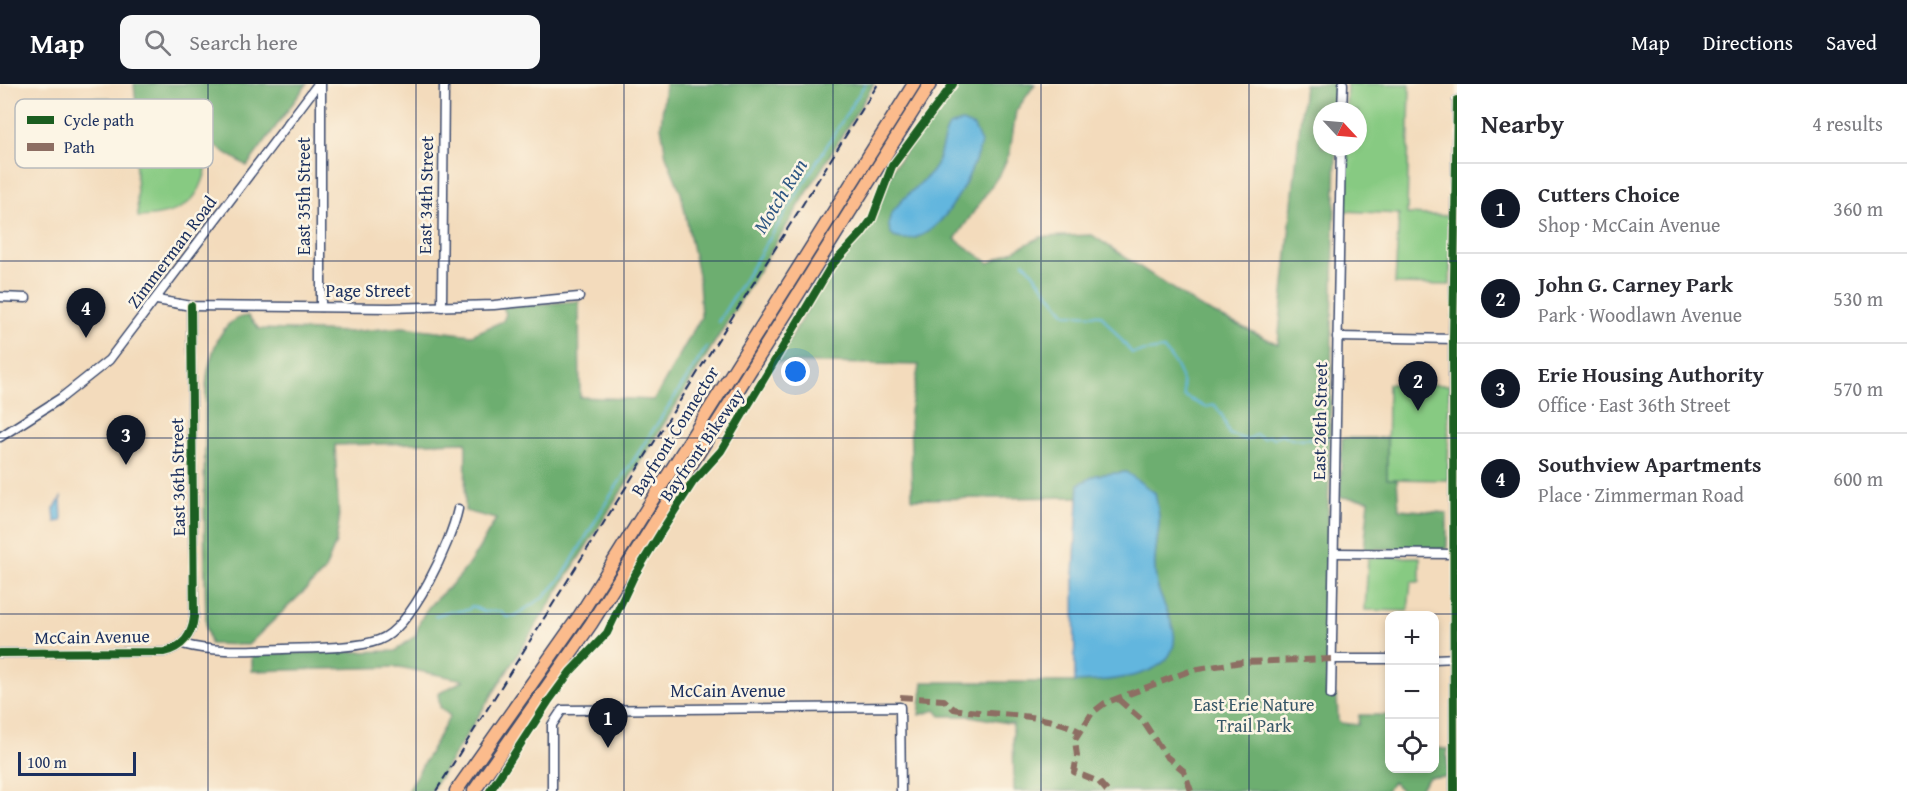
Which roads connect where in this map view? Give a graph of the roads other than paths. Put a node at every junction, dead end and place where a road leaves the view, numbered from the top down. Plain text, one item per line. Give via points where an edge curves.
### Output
1 (320, 84) edge
2 (444, 84) edge
3 (914, 84) edge
4 (930, 84) edge
5 (1343, 84) edge
6 (1457, 100) edge
7 (1342, 102) edge
8 (1341, 156) edge
9 (0, 297) edge
10 (579, 297) dead end
11 (26, 298) dead end
12 (157, 300) junction
13 (191, 306) junction
14 (442, 307) junction
15 (321, 308) junction
16 (1337, 337) junction
17 (1455, 339) edge
18 (0, 437) edge
19 (458, 509) dead end
20 (1334, 553) junction
21 (1453, 554) junction
22 (182, 644) junction
23 (0, 653) edge
24 (1455, 658) edge
25 (1332, 659) junction
26 (1385, 659) edge
27 (1439, 659) edge
28 (1331, 695) dead end
29 (456, 791) edge
30 (474, 791) edge
31 (552, 791) edge
32 (901, 791) edge
33 (1454, 791) edge

1 - 12 street, Zimmerman Road
1 - 15 street, East 35th Street
2 - 14 street, East 34th Street
3 - 29 highway, Bayfront Connector via 586,605
4 - 30 highway, Bayfront Connector via 597,614
5 - 7 street
6 - 17 street
8 - 16 street, East 26th Street
9 - 11 street
10 - 14 street, Page Street
12 - 13 street, Page Street
12 - 18 street, Zimmerman Road via 95,373
13 - 15 street, Page Street
13 - 22 street, East 36th Street via 194,617 192,630
14 - 15 street, Page Street
16 - 17 street
16 - 20 street, East 26th Street
17 - 21 street
19 - 22 street, McCain Avenue via 428,582 395,629 379,640 331,647 208,649
20 - 21 street
20 - 25 street, East 26th Street
21 - 24 street
22 - 23 street, McCain Avenue via 164,651
24 - 27 street
24 - 33 street
25 - 26 street
25 - 28 street, East 26th Street
31 - 32 street, McCain Avenue via 551,733 558,713 567,709 900,707

